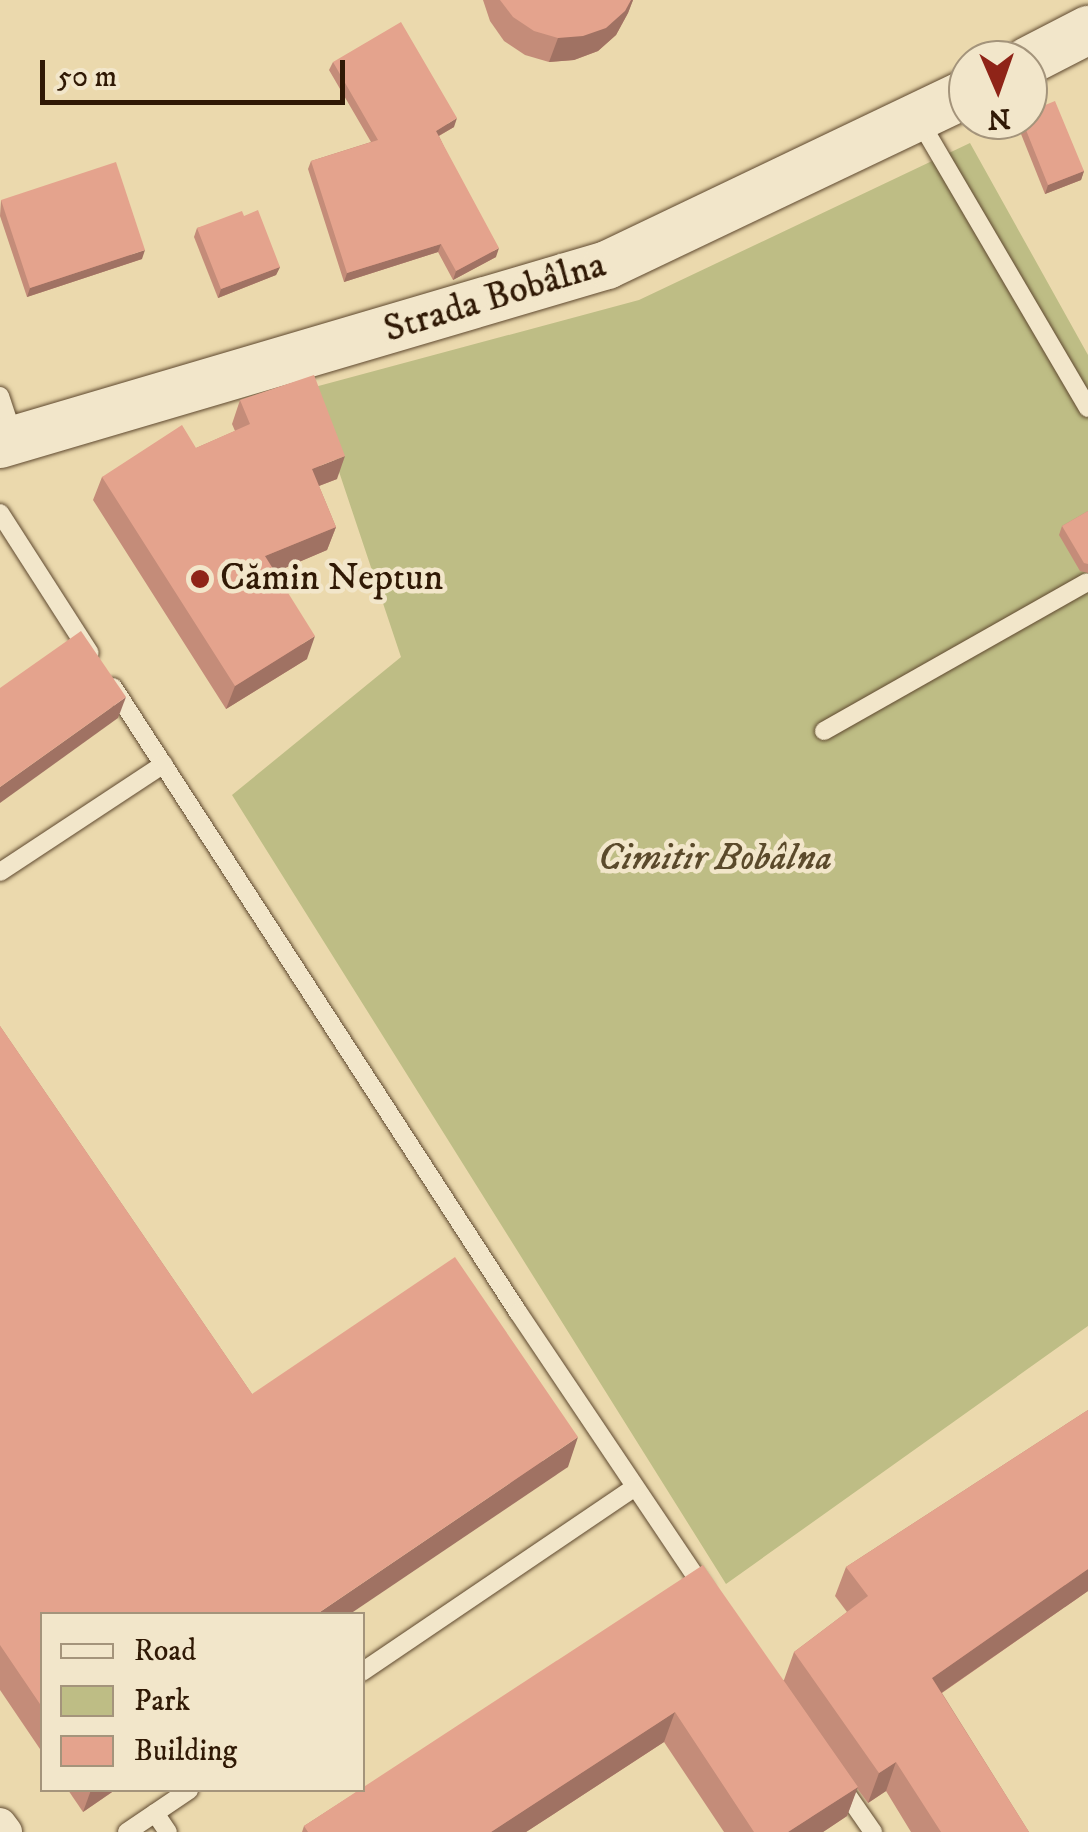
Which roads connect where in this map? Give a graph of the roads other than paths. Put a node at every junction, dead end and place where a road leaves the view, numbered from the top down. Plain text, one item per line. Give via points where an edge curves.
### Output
1 (1088, 30) edge
2 (1048, 51) edge
3 (948, 104) edge
4 (919, 119) junction
5 (1088, 408) edge
6 (5, 426) edge
7 (0, 513) edge
8 (1086, 582) edge
9 (824, 731) dead end
10 (164, 764) junction
11 (0, 872) edge
12 (634, 1488) junction
13 (714, 1603) edge
14 (365, 1670) edge
15 (827, 1766) edge
16 (187, 1792) edge
17 (154, 1813) junction
18 (0, 1824) edge
19 (6, 1832) edge
20 (127, 1832) edge
21 (168, 1832) edge
22 (872, 1832) edge

1 - 2 main road
3 - 4 main road, Strada Bobâlna
4 - 5 lane
4 - 6 main road, Strada Bobâlna via 608,265
7 - 10 lane
8 - 9 lane
10 - 11 lane
10 - 12 lane
12 - 13 lane
12 - 14 lane
15 - 22 lane
16 - 17 lane
17 - 20 lane
17 - 21 lane
18 - 19 street

